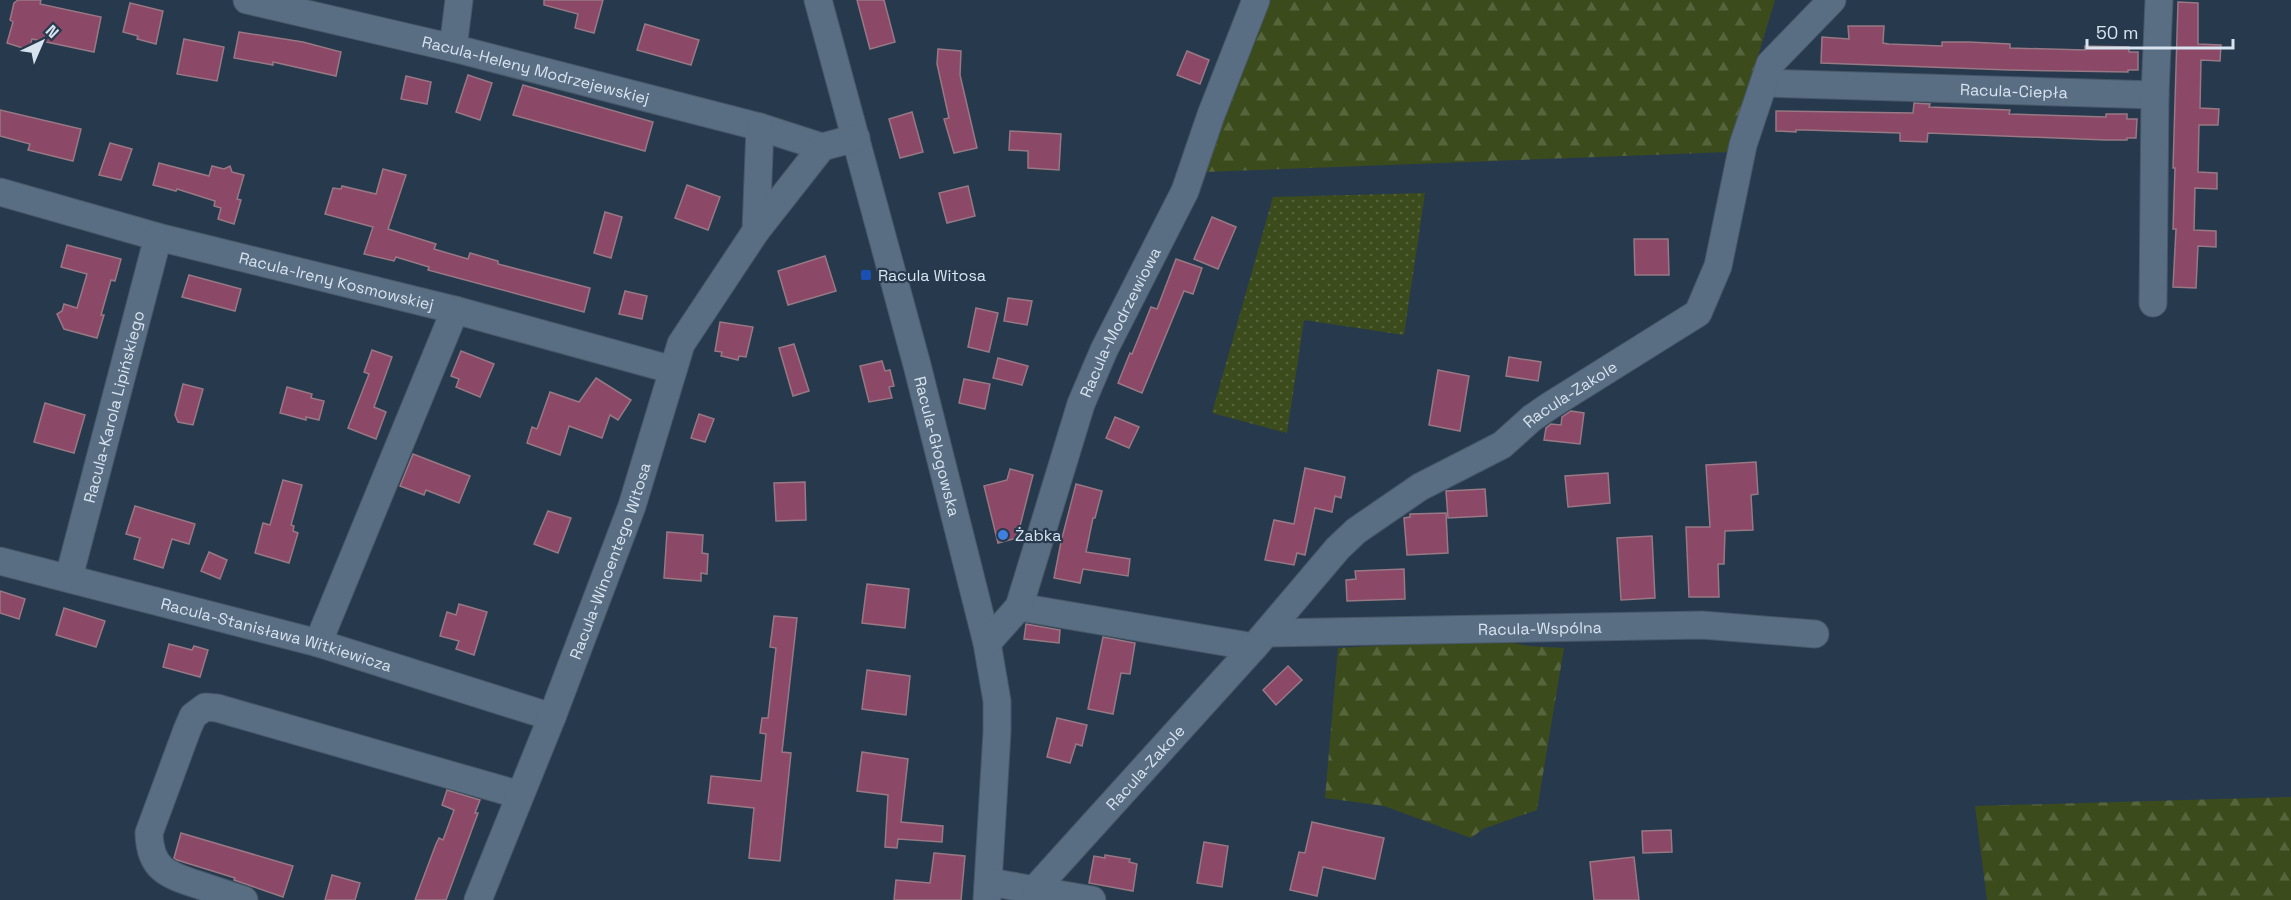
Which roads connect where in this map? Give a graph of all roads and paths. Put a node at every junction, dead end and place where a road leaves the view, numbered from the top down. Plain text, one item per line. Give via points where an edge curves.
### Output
1 (248, 0) edge
2 (459, 0) edge
3 (818, 0) edge
4 (1256, 0) edge
5 (1832, 0) edge
6 (2159, 0) edge
7 (453, 48) junction
8 (1771, 77) junction
9 (2155, 95) junction
10 (760, 127) junction
11 (856, 138) junction
12 (822, 147) junction
13 (0, 192) edge
14 (756, 231) junction
15 (158, 237) junction
16 (2153, 303) dead end
17 (455, 310) junction
18 (673, 370) junction
19 (0, 561) edge
20 (69, 577) junction
21 (1019, 608) junction
22 (1815, 634) dead end
23 (1260, 640) junction
24 (318, 643) junction
25 (987, 643) junction
26 (552, 717) junction
27 (520, 795) junction
28 (1035, 889) junction
29 (988, 891) edge
30 (244, 900) edge
31 (478, 900) edge
32 (1092, 900) edge

1 - 7 street, Racula-Heleny Modrzejewskiej
2 - 7 street
3 - 11 street, Racula-Głogowska
4 - 21 street, Racula-Modrzewiowa via 1185,191 1081,404
5 - 8 street
6 - 9 street
7 - 10 street, Racula-Heleny Modrzejewskiej
8 - 9 street, Racula-Ciepła
8 - 23 street, Racula-Zakole via 1743,145 1718,266 1698,313 1551,405 1502,445 1420,488 1363,525 1338,548
9 - 16 street
10 - 12 street, Racula-Heleny Modrzejewskiej
10 - 14 street
11 - 12 street
11 - 25 street, Racula-Głogowska
12 - 14 street, Racula-Wincentego Witosa
13 - 15 street, Racula-Ireny Kosmowskiej
14 - 18 street, Racula-Wincentego Witosa via 681,344
15 - 17 street, Racula-Ireny Kosmowskiej
15 - 20 street, Racula-Karola Lipińskiego
17 - 18 street, Racula-Ireny Kosmowskiej
17 - 24 street
18 - 26 street, Racula-Wincentego Witosa via 632,506
19 - 20 street, Racula-Stanisława Witkiewicza
20 - 24 street, Racula-Stanisława Witkiewicza
21 - 23 street
21 - 25 street, Racula-Modrzewiowa
22 - 23 street, Racula-Wspólna via 1702,625
23 - 28 street, Racula-Zakole
24 - 26 street, Racula-Stanisława Witkiewicza
25 - 29 street, Racula-Głogowska via 997,701
26 - 27 street, Racula-Wincentego Witosa
27 - 30 street via 205,707 193,716 187,730 149,833 151,853 169,875
27 - 31 street, Racula-Wincentego Witosa
28 - 29 street
28 - 32 street

